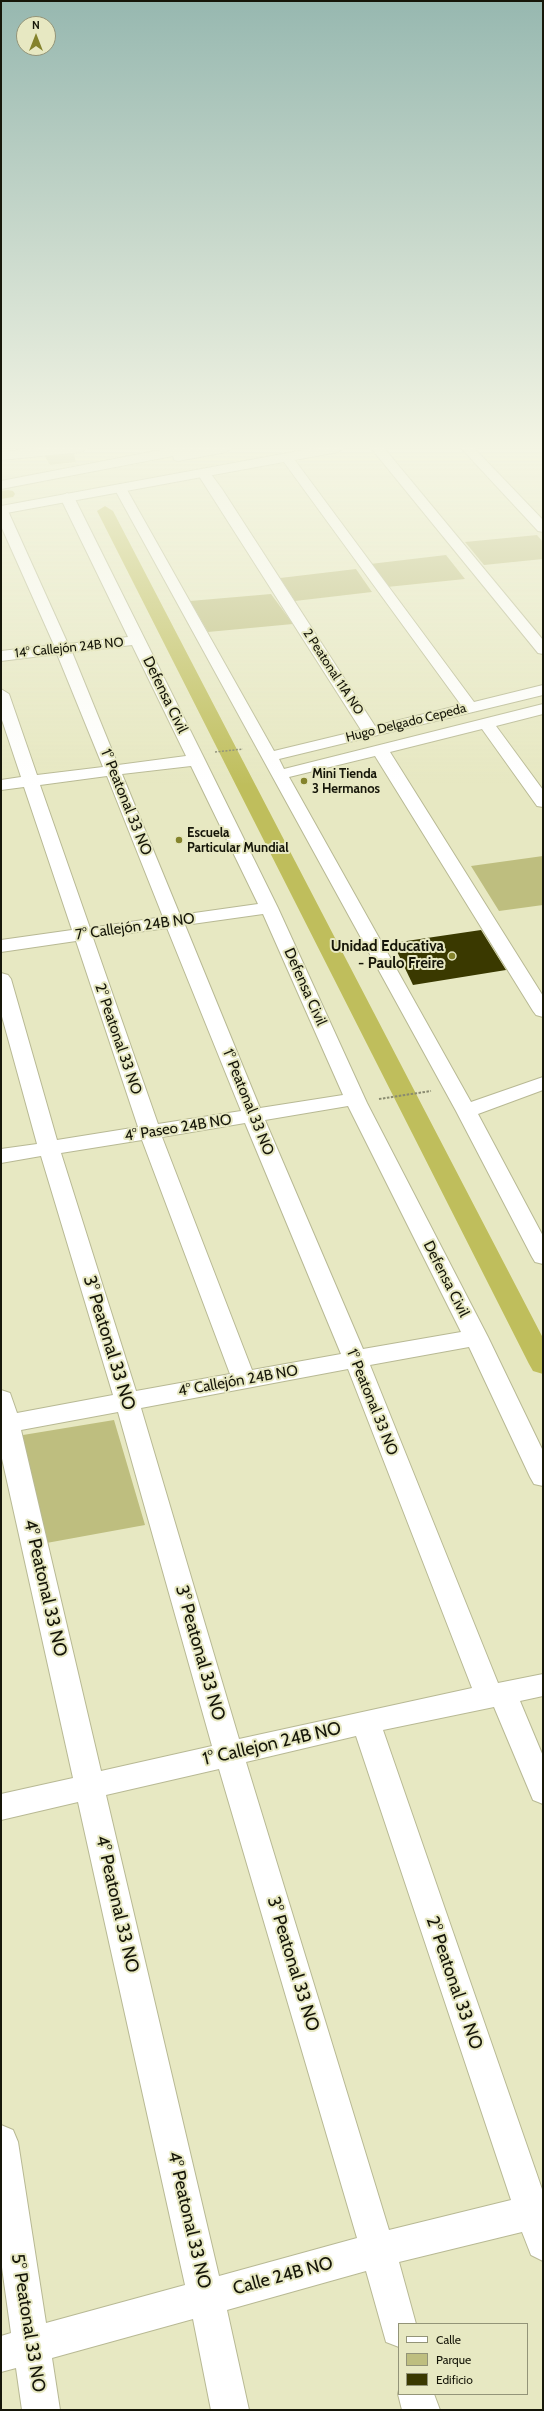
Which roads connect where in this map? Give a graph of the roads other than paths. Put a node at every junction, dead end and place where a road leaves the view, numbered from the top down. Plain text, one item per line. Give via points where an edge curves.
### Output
1 (24, 561) edge
2 (99, 561) edge
3 (155, 561) edge
4 (261, 561) edge
5 (362, 561) edge
6 (469, 561) edge
7 (138, 640) junction
8 (63, 649) junction
9 (543, 650) edge
10 (1, 656) edge
11 (540, 691) edge
12 (1, 694) edge
13 (470, 707) junction
14 (543, 709) edge
15 (486, 723) junction
16 (371, 732) junction
17 (380, 750) junction
18 (203, 757) junction
19 (269, 757) junction
20 (113, 771) junction
21 (279, 775) junction
22 (30, 781) junction
23 (1, 785) edge
24 (543, 802) edge
25 (269, 908) junction
26 (174, 922) junction
27 (82, 935) junction
28 (1, 946) edge
29 (1, 978) edge
30 (543, 1012) edge
31 (543, 1083) edge
32 (363, 1100) junction
33 (466, 1111) junction
34 (253, 1116) junction
35 (150, 1132) junction
36 (49, 1148) junction
37 (1, 1156) edge
38 (543, 1257) edge
39 (476, 1337) junction
40 (356, 1360) junction
41 (244, 1380) junction
42 (1, 1399) edge
43 (127, 1400) junction
44 (4, 1425) edge
45 (543, 1477) edge
46 (543, 1685) edge
47 (496, 1694) junction
48 (366, 1722) junction
49 (230, 1754) junction
50 (90, 1787) junction
51 (543, 1791) edge
52 (1, 1806) edge
53 (1, 2142) edge
54 (539, 2222) edge
55 (378, 2250) junction
56 (206, 2297) junction
57 (398, 2324) edge
58 (16, 2350) edge
59 (416, 2395) edge
60 (42, 2410) edge
61 (230, 2410) edge
62 (421, 2410) edge

1 - 8 street, 1° Peatonal 33 NO
2 - 7 street, Defensa Civil
3 - 19 street
4 - 16 street, 2 Peatonal 11A NO
5 - 13 street
6 - 9 street
7 - 8 street, 14° Callejón 24B NO
7 - 18 street, Defensa Civil
8 - 10 street, 14° Callejón 24B NO
8 - 20 street, 1° Peatonal 33 NO
11 - 13 street, Hugo Delgado Cepeda
12 - 22 street, 2° Peatonal 33 NO
13 - 16 street, Hugo Delgado Cepeda
14 - 15 street, Hugo Delgado Cepeda
15 - 17 street, Hugo Delgado Cepeda
15 - 24 street
16 - 19 street, Hugo Delgado Cepeda
17 - 21 street, Hugo Delgado Cepeda
17 - 30 street
18 - 20 street
18 - 25 street, Defensa Civil
19 - 21 street
20 - 22 street
20 - 26 street, 1° Peatonal 33 NO
21 - 33 street
22 - 23 street
22 - 27 street, 2° Peatonal 33 NO
25 - 26 street, 7° Callejón 24B NO
25 - 32 street, Defensa Civil
26 - 27 street, 7° Callejón 24B NO
26 - 34 street, 1° Peatonal 33 NO
27 - 28 street, 7° Callejón 24B NO
27 - 35 street, 2° Peatonal 33 NO
29 - 36 street, 3° Peatonal 33 NO
31 - 33 street
32 - 34 street, 4° Paseo 24B NO
32 - 39 street, Defensa Civil
33 - 38 street
34 - 35 street, 4° Paseo 24B NO
34 - 40 street, 1° Peatonal 33 NO
35 - 36 street, 4° Paseo 24B NO
35 - 41 street, 2° Peatonal 33 NO
36 - 37 street, 4° Paseo 24B NO
36 - 43 street, 3° Peatonal 33 NO
39 - 40 street, 4° Callejón 24B NO
39 - 45 street, Defensa Civil
40 - 41 street, 4° Callejón 24B NO
40 - 47 street, 1° Peatonal 33 NO
41 - 43 street, 4° Callejón 24B NO
42 - 44 street, 4° Peatonal 33 NO
43 - 44 street, 4° Callejón 24B NO
43 - 49 street, 3° Peatonal 33 NO
44 - 50 street, 4° Peatonal 33 NO
46 - 47 street, 1° Callejon 24B NO
47 - 48 street, 1° Callejon 24B NO
47 - 51 street, 1° Peatonal 33 NO
48 - 49 street, 1° Callejon 24B NO
48 - 54 street, 2° Peatonal 33 NO
49 - 50 street, 1° Callejon 24B NO
49 - 55 street, 3° Peatonal 33 NO
50 - 52 street, 1° Callejon 24B NO
50 - 56 street, 4° Peatonal 33 NO
53 - 58 street, 5° Peatonal 33 NO
54 - 55 street, Calle 24B NO
55 - 56 street, Calle 24B NO
55 - 57 street, 3° Peatonal 33 NO
56 - 58 street, Calle 24B NO
56 - 61 street, 4° Peatonal 33 NO
58 - 60 street, 5° Peatonal 33 NO
59 - 62 street

